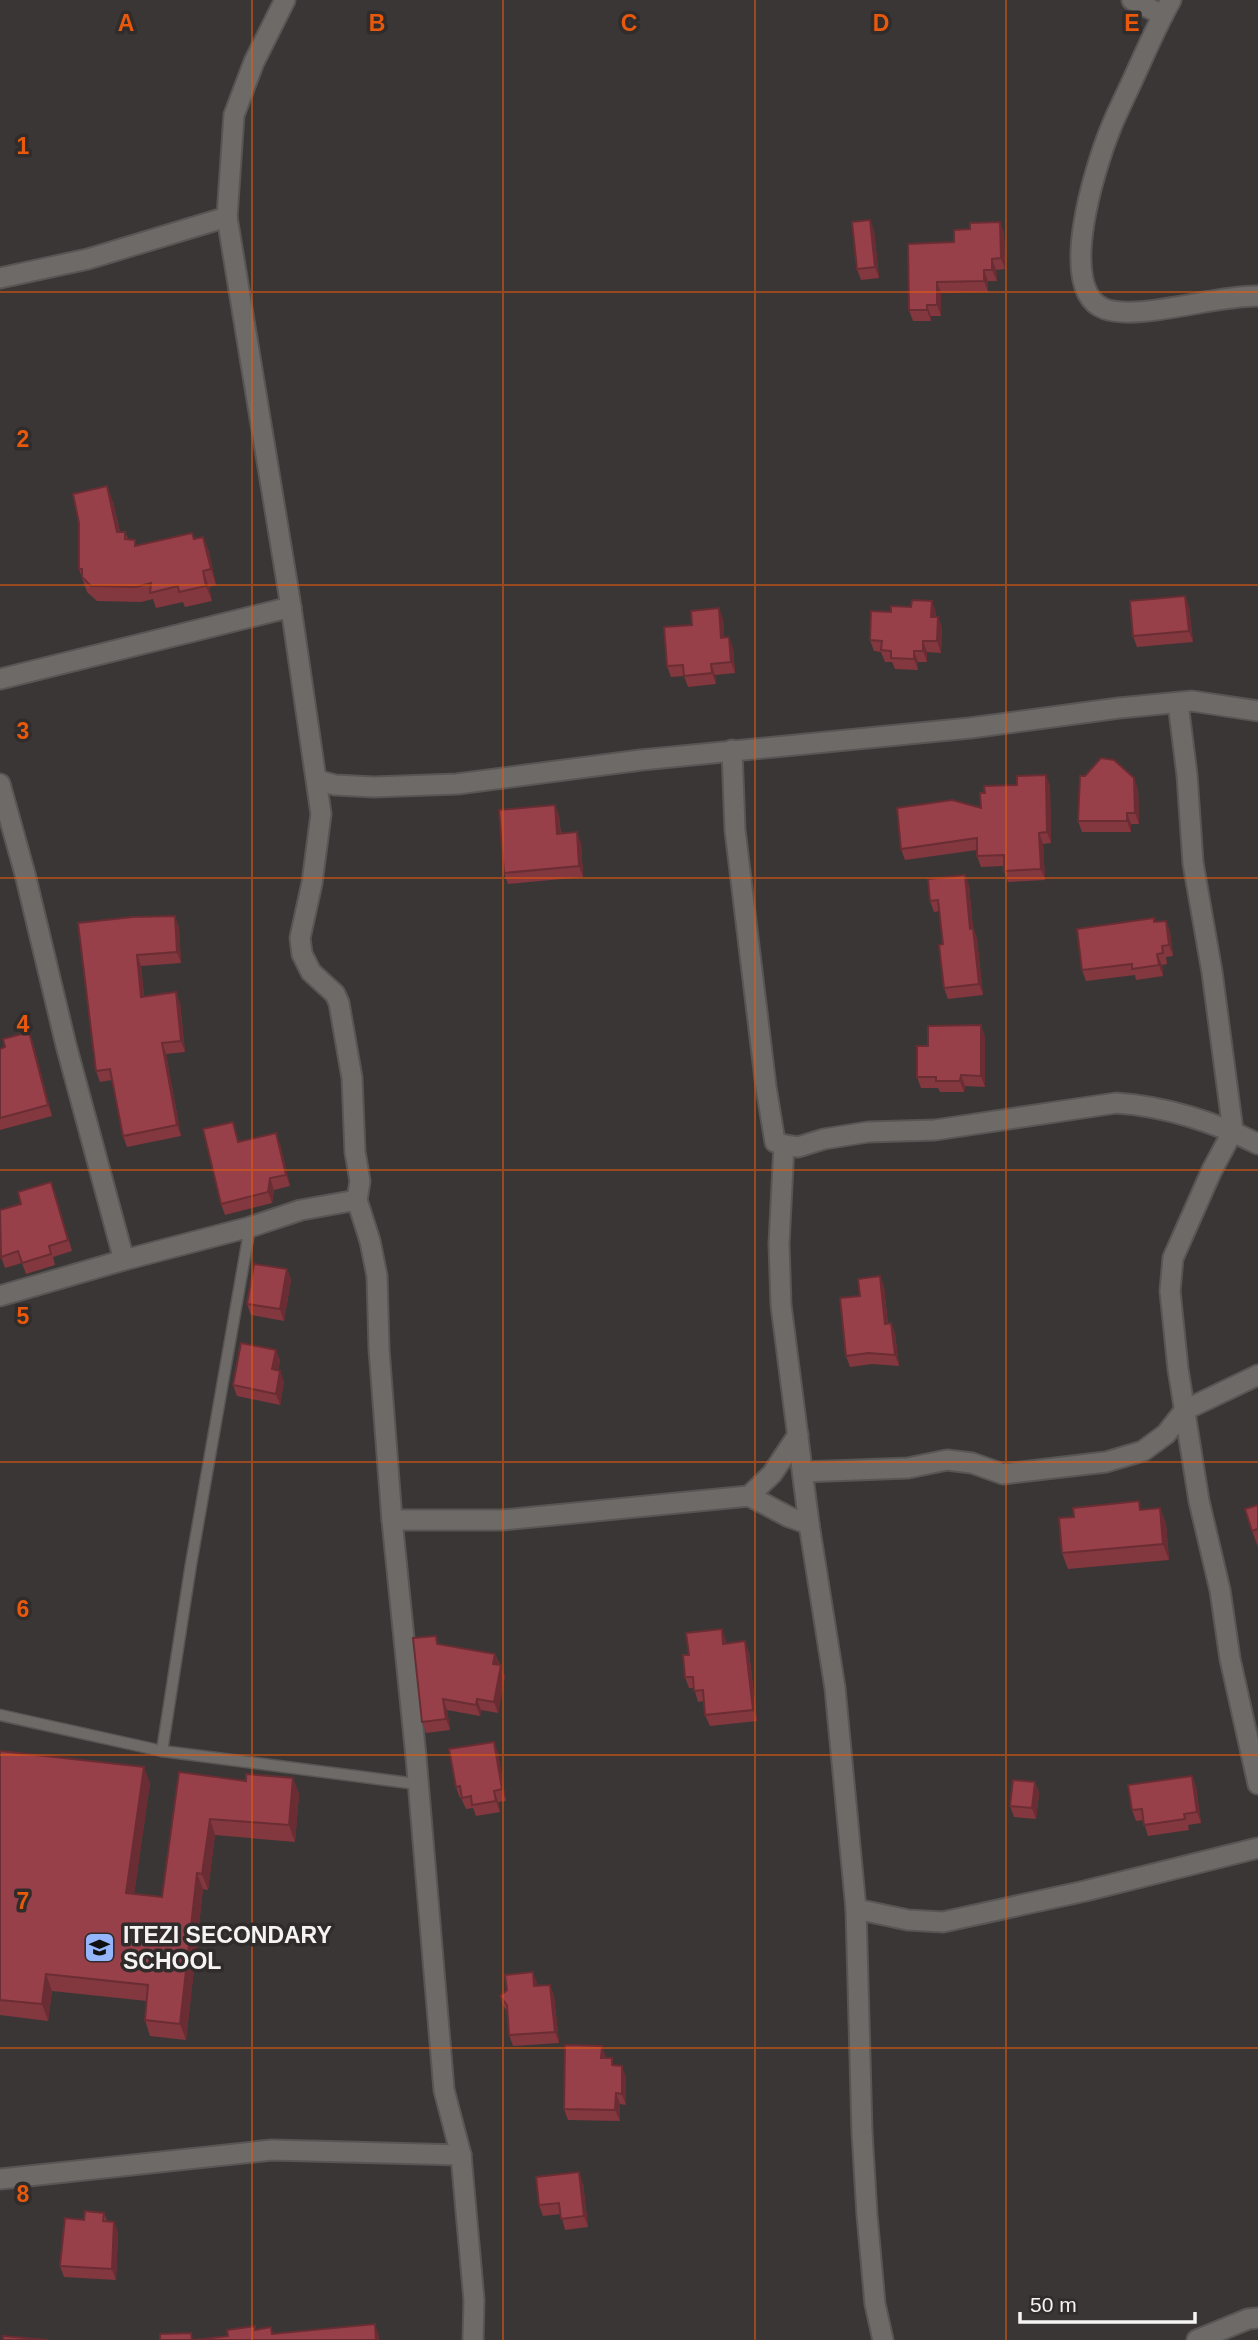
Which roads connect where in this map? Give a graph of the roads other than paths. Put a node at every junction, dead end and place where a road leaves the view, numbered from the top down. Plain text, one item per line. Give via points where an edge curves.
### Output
1 (285, 0) edge
2 (1132, 0) edge
3 (1167, 7) edge
4 (227, 217) junction
5 (0, 278) edge
6 (1258, 296) edge
7 (291, 607) junction
8 (0, 679) edge
9 (1178, 703) junction
10 (1258, 711) edge
11 (733, 750) junction
12 (317, 780) junction
13 (0, 785) edge
14 (1233, 1132) junction
15 (1258, 1144) edge
16 (784, 1145) junction
17 (357, 1200) junction
18 (250, 1227) junction
19 (124, 1260) junction
20 (0, 1297) edge
21 (1258, 1375) edge
22 (1185, 1410) junction
23 (798, 1435) junction
24 (803, 1472) junction
25 (749, 1496) junction
26 (392, 1520) junction
27 (809, 1524) junction
28 (0, 1715) edge
29 (162, 1751) junction
30 (417, 1784) junction
31 (1258, 1784) edge
32 (1258, 1848) edge
33 (856, 1909) junction
34 (461, 2155) junction
35 (0, 2179) edge
36 (1258, 2318) edge
37 (473, 2340) edge
38 (883, 2340) edge
39 (1197, 2340) edge

1 - 4 street via 234,115
2 - 3 street
3 - 6 street via 1110,130 1093,179 1084,224 1084,288 1098,306 1124,313
4 - 5 street via 88,259
4 - 7 street
7 - 8 street
7 - 12 street
9 - 10 street
9 - 11 street
9 - 14 street via 1193,863
11 - 12 street via 457,784 374,788
11 - 16 street via 735,830 766,1087 775,1142
12 - 17 street via 321,814 300,938 305,963 339,1003 352,1078 360,1181
13 - 19 street
14 - 15 street
14 - 16 street via 1139,1104 1116,1103 935,1130 868,1132 798,1147
14 - 22 street via 1173,1258 1170,1291
16 - 23 street via 781,1306
17 - 18 street via 301,1210
17 - 26 street via 376,1276
18 - 19 street
18 - 29 lane
19 - 20 street
21 - 22 street
22 - 24 street via 1166,1434 1143,1451 1106,1462 1003,1474 947,1460 908,1468
22 - 31 street via 1199,1501
23 - 24 street
23 - 25 street via 772,1474
24 - 27 street
25 - 26 street via 503,1520
25 - 27 street
26 - 30 street
27 - 33 street via 835,1688
28 - 29 lane
29 - 30 lane
30 - 34 street via 444,2090
32 - 33 street via 943,1922
33 - 38 street via 866,2215
34 - 35 street via 272,2150
34 - 37 street via 474,2300
36 - 39 street

